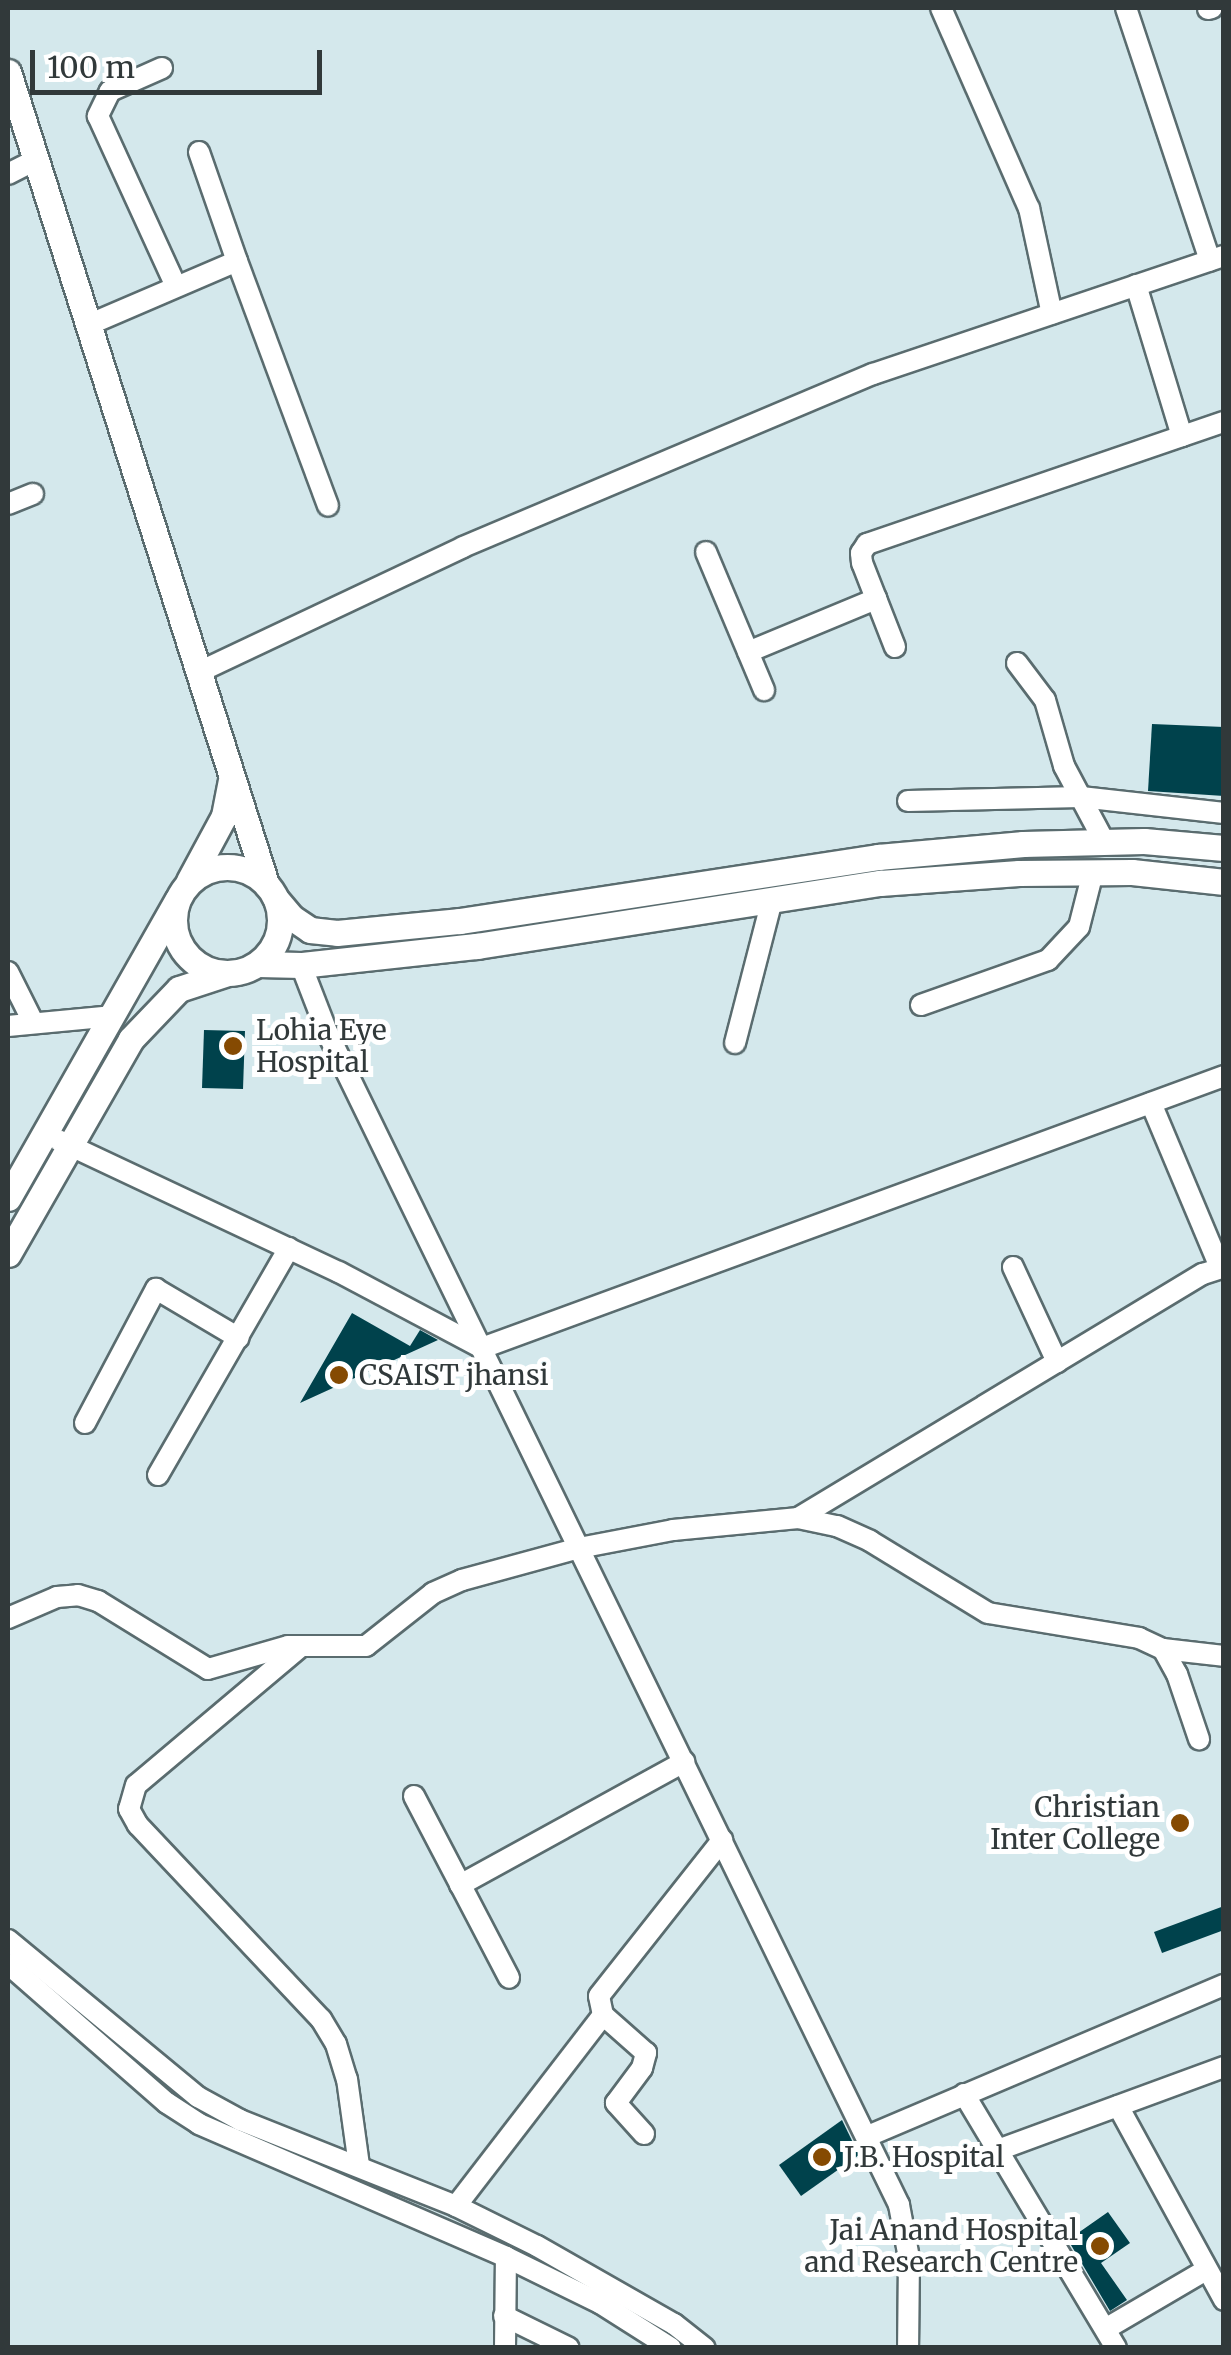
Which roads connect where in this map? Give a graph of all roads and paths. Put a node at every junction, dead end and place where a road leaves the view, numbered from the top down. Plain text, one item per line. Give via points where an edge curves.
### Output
1 (941, 8) edge
2 (1126, 8) edge
3 (162, 68) dead end
4 (8, 73) edge
5 (199, 152) dead end
6 (36, 160) junction
7 (8, 174) edge
8 (1217, 258) edge
9 (237, 261) junction
10 (1136, 285) junction
11 (176, 286) junction
12 (1052, 314) junction
13 (88, 325) junction
14 (1224, 422) edge
15 (1182, 436) junction
16 (32, 494) dead end
17 (8, 504) edge
18 (328, 506) dead end
19 (706, 552) dead end
20 (876, 599) junction
21 (895, 647) dead end
22 (748, 652) junction
23 (1018, 663) dead end
24 (199, 672) junction
25 (764, 690) dead end
26 (232, 779) junction
27 (1081, 797) junction
28 (908, 801) dead end
29 (1224, 813) edge
30 (1105, 843) junction
31 (1224, 848) edge
32 (1093, 872) junction
33 (1224, 882) edge
34 (182, 892) junction
35 (271, 892) junction
36 (772, 900) junction
37 (258, 964) junction
38 (302, 965) junction
39 (8, 972) edge
40 (225, 974) junction
41 (921, 1005) dead end
42 (114, 1016) junction
43 (33, 1022) junction
44 (8, 1026) edge
45 (736, 1042) dead end
46 (1224, 1076) edge
47 (1151, 1103) junction
48 (43, 1132) junction
49 (70, 1146) junction
50 (8, 1198) edge
51 (289, 1248) junction
52 (8, 1254) edge
53 (1013, 1267) dead end
54 (1222, 1267) edge
55 (239, 1338) junction
56 (482, 1348) junction
57 (1056, 1362) junction
58 (85, 1424) dead end
59 (158, 1474) dead end
60 (798, 1518) junction
61 (578, 1548) junction
62 (8, 1618) edge
63 (300, 1646) junction
64 (1163, 1650) junction
65 (1224, 1656) edge
66 (1199, 1739) dead end
67 (684, 1762) junction
68 (414, 1796) dead end
69 (722, 1840) junction
70 (460, 1885) junction
71 (8, 1940) edge
72 (8, 1964) edge
73 (509, 1978) dead end
74 (1224, 1986) edge
75 (603, 2015) junction
76 (1224, 2067) edge
77 (964, 2094) junction
78 (1118, 2106) junction
79 (644, 2134) dead end
80 (868, 2136) junction
81 (998, 2150) junction
82 (359, 2166) junction
83 (456, 2206) junction
84 (506, 2257) junction
85 (1206, 2270) junction
86 (1224, 2300) edge
87 (504, 2316) junction
88 (1107, 2328) junction
89 (505, 2348) edge
90 (569, 2348) edge
91 (671, 2348) edge
92 (705, 2348) edge
93 (908, 2348) edge
94 (1116, 2348) edge

1 - 12 street via 1029,208
2 - 8 street
3 - 11 street via 110,92 98,116
4 - 6 main road
5 - 9 street
6 - 7 street
6 - 13 main road
8 - 10 street
9 - 11 street
9 - 18 street
10 - 12 street
10 - 15 street
11 - 13 street
12 - 24 street via 873,374 463,546
13 - 24 main road
14 - 15 street
15 - 20 street via 867,544 862,564
16 - 17 street
19 - 22 street
20 - 21 street
20 - 22 street
22 - 25 street
23 - 27 street via 1045,700 1064,766
24 - 26 main road
26 - 34 main road via 224,816
26 - 35 main road
27 - 28 street
27 - 29 street
27 - 30 street
30 - 31 main road
30 - 35 main road via 878,857 460,921 337,933 310,930
32 - 33 main road
32 - 36 main road via 880,882
32 - 41 street via 1079,927 1048,960
34 - 35 main road via 216,868 234,867
34 - 40 main road via 174,934 181,949 193,962
34 - 42 main road
35 - 37 main road via 278,934
36 - 38 main road via 477,946
36 - 45 street
37 - 38 main road
37 - 40 main road
38 - 56 street via 327,1032
39 - 43 street
40 - 49 main road via 179,989 155,1010
42 - 43 street
42 - 48 main road
43 - 44 street
46 - 47 street
47 - 54 street
47 - 56 street
48 - 49 street
48 - 50 main road
49 - 51 street
49 - 52 main road
51 - 55 street
51 - 56 street
53 - 57 street
54 - 57 street
55 - 58 street via 156,1289
55 - 59 street
56 - 61 street
57 - 60 street
60 - 61 street
60 - 64 street via 870,1541 988,1612 1139,1638
61 - 63 street via 462,1580 434,1593 366,1646
61 - 67 street
62 - 63 street via 57,1596 78,1595 208,1669
63 - 82 street via 136,1785 129,1809 320,2019 347,2080
64 - 65 street
64 - 66 street
67 - 69 street
67 - 70 street
68 - 70 street
69 - 75 street via 602,1988
69 - 80 street
70 - 73 street
71 - 82 street via 198,2097
72 - 84 street via 198,2124
74 - 77 street
75 - 79 street via 646,2054 616,2104
75 - 83 street
76 - 78 street
77 - 80 street
77 - 81 street
78 - 81 street
78 - 85 street
80 - 93 street via 898,2205 909,2258
81 - 88 street
82 - 83 street
83 - 92 street via 674,2324
84 - 87 street
84 - 91 street via 600,2303
85 - 86 street
85 - 88 street
87 - 89 street
87 - 90 street
88 - 94 street

